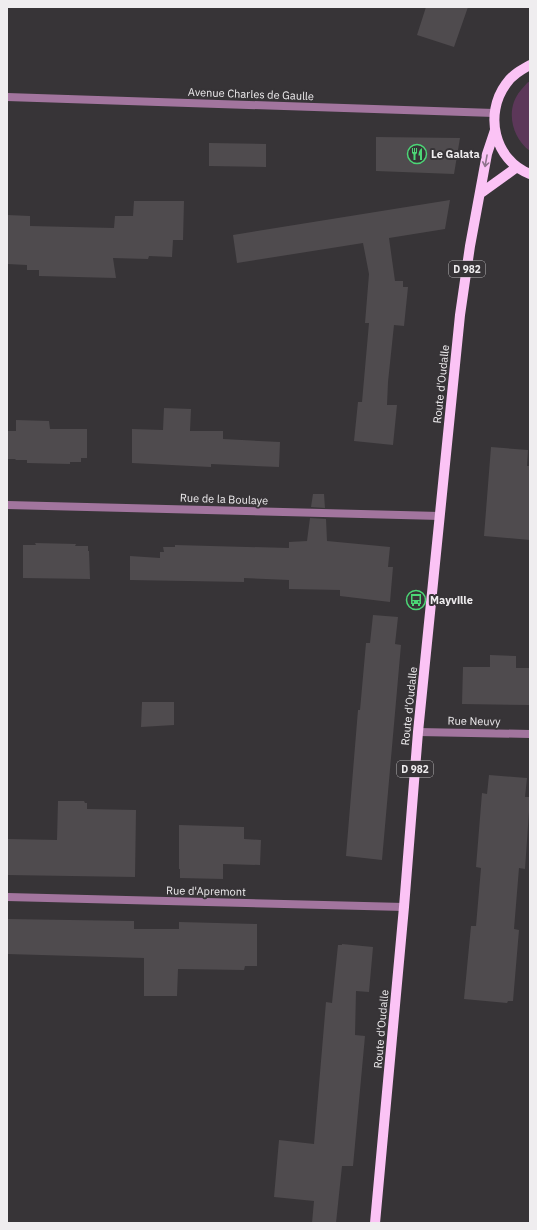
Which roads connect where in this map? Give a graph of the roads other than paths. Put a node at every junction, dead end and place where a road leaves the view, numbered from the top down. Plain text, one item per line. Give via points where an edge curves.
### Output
1 (530, 65) edge
2 (7, 97) edge
3 (494, 113) junction
4 (495, 130) junction
5 (518, 167) junction
6 (530, 174) edge
7 (481, 194) junction
8 (7, 504) edge
9 (440, 516) junction
10 (418, 732) junction
11 (530, 734) edge
12 (7, 897) edge
13 (404, 907) junction
14 (376, 1223) edge

1 - 3 main road via 517,72 506,84 498,97
2 - 3 street, Avenue Charles de Gaulle
3 - 4 main road
4 - 5 main road via 499,144
4 -> 7 main road, Route d'Oudalle / D 982 via 487,154
5 - 6 main road
5 - 7 main road
7 - 9 main road, Route d'Oudalle / D 982 via 460,315
8 - 9 street, Rue de la Boulaye
9 - 10 main road, Route d'Oudalle / D 982
10 - 11 street, Rue Neuvy
10 - 13 main road, Route d'Oudalle / D 982
12 - 13 street, Rue d'Apremont
13 - 14 main road, Route d'Oudalle / D 982

